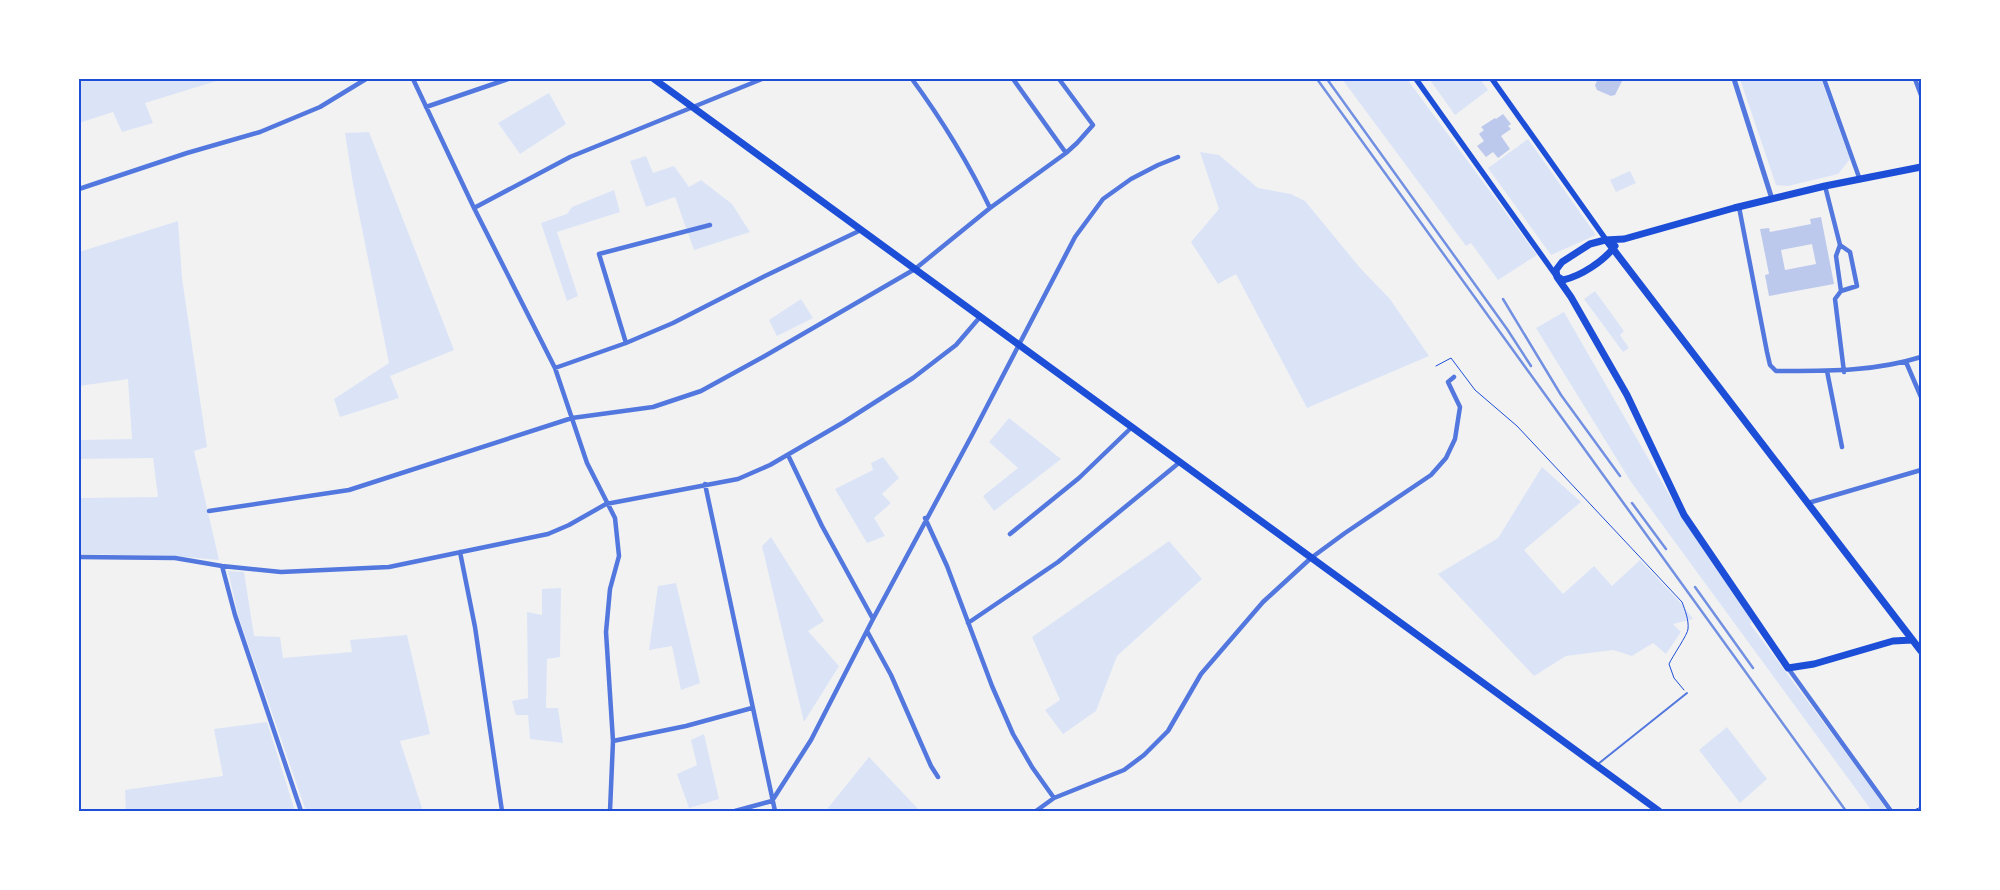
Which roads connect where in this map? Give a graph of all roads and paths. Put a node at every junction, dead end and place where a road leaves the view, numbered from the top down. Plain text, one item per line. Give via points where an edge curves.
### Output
1 (366, 79) edge
2 (413, 79) edge
3 (508, 79) edge
4 (654, 79) edge
5 (762, 79) edge
6 (912, 79) edge
7 (1013, 79) edge
8 (1059, 79) edge
9 (1416, 79) edge
10 (1492, 79) edge
11 (1734, 79) edge
12 (1824, 79) edge
13 (1915, 79) edge
14 (1921, 95) edge
15 (691, 106) junction
16 (426, 107) junction
17 (1066, 153) junction
18 (1178, 157) dead end
19 (1921, 167) edge
20 (1860, 180) junction
21 (1825, 186) junction
22 (79, 189) edge
23 (1772, 199) junction
24 (1739, 207) junction
25 (474, 208) junction
26 (990, 208) junction
27 (710, 225) dead end
28 (1598, 229) junction
29 (861, 230) junction
30 (1626, 238) junction
31 (1607, 241) junction
32 (1840, 245) junction
33 (1613, 248) junction
34 (1619, 257) junction
35 (915, 269) junction
36 (1558, 277) junction
37 (1841, 291) junction
38 (980, 316) junction
39 (626, 342) junction
40 (1018, 345) junction
41 (1921, 357) edge
42 (1906, 362) junction
43 (1436, 366) dead end
44 (555, 368) junction
45 (1827, 371) junction
46 (1844, 372) junction
47 (1454, 377) dead end
48 (1921, 397) edge
49 (572, 418) junction
50 (1132, 427) junction
51 (1842, 448) dead end
52 (788, 455) junction
53 (1180, 462) junction
54 (1921, 470) edge
55 (706, 484) junction
56 (1808, 503) junction
57 (606, 504) junction
58 (209, 512) dead end
59 (926, 518) junction
60 (1010, 534) dead end
61 (460, 552) junction
62 (79, 557) edge
63 (1312, 558) junction
64 (222, 566) junction
65 (872, 619) junction
66 (968, 623) junction
67 (867, 630) junction
68 (1912, 640) junction
69 (1921, 651) edge
70 (1788, 668) junction
71 (1687, 693) joint
72 (752, 708) junction
73 (612, 741) junction
74 (1596, 765) junction
75 (938, 778) dead end
76 (1054, 798) junction
77 (772, 801) junction
78 (1921, 807) edge
79 (301, 811) edge
80 (502, 811) edge
81 (610, 811) edge
82 (735, 811) edge
83 (775, 811) edge
84 (1036, 811) edge
85 (1659, 811) edge
86 (1891, 811) edge
87 (1912, 811) edge

1 - 22 street via 320,107 260,132
2 - 16 street
3 - 16 street
4 - 15 main road
5 - 15 street
6 - 26 street via 940,117
7 - 17 street
8 - 17 street via 1093,125
9 - 36 main road
10 - 28 main road
11 - 23 street
12 - 20 street
13 - 14 street
15 - 25 street via 570,157
15 - 29 main road
16 - 25 street
17 - 26 street
18 - 40 street via 1131,179 1103,199 1075,237
19 - 20 main road
20 - 21 main road
21 - 23 main road
21 - 32 street
23 - 24 main road
24 - 30 main road
24 - 45 street via 1770,365 1776,371
25 - 44 street
26 - 35 street
27 - 39 street via 599,254
28 - 30 main road via 1609,236
28 - 31 main road
29 - 35 main road
29 - 39 street via 673,323
30 - 31 main road
30 - 33 main road
30 - 34 main road via 1618,248
31 - 33 main road
31 - 36 main road via 1590,244 1562,262 1556,270
32 - 37 street via 1836,256
32 - 37 street via 1850,252 1857,286
33 - 34 main road
33 - 36 main road via 1608,255 1572,278 1563,280
34 - 56 main road
35 - 38 main road
35 - 49 street via 701,391 653,407
36 - 70 main road via 1627,395 1684,515
37 - 46 street via 1835,299
38 - 40 main road
38 - 52 street via 956,345 913,378
39 - 44 street
40 - 50 main road
40 - 59 street
41 - 42 street
42 - 46 street
42 - 48 street
43 - 71 path via 1451,358 1475,390 1517,426 1682,602 1688,618 1688,631 1669,664 1674,678
44 - 49 street
45 - 46 street
45 - 51 street
47 - 63 street via 1448,382 1460,407 1456,439 1446,458 1432,475
49 - 57 street via 587,463
49 - 58 street via 349,490
50 - 53 main road
50 - 60 street via 1079,478
52 - 55 street via 738,479
52 - 65 street
53 - 63 main road
53 - 66 street via 1058,562
54 - 56 street
55 - 57 street
55 - 72 street
56 - 68 main road
57 - 61 street via 548,534
57 - 73 street via 615,518 619,556 610,589 606,632
59 - 65 street
59 - 66 street
61 - 64 street via 389,567 281,572
61 - 80 street via 475,627
62 - 64 street via 175,558
63 - 74 main road
63 - 76 street via 1263,602 1201,674 1168,731 1144,755 1124,770
64 - 79 street via 235,615
65 - 67 street
66 - 76 street via 1013,734
67 - 75 street
67 - 77 street via 811,740
68 - 69 main road
68 - 70 main road via 1893,641 1814,664
70 - 86 street
71 - 74 lane
72 - 73 street
72 - 77 street
73 - 81 street
74 - 85 main road
76 - 84 street
77 - 82 street
77 - 83 street
78 - 87 path

